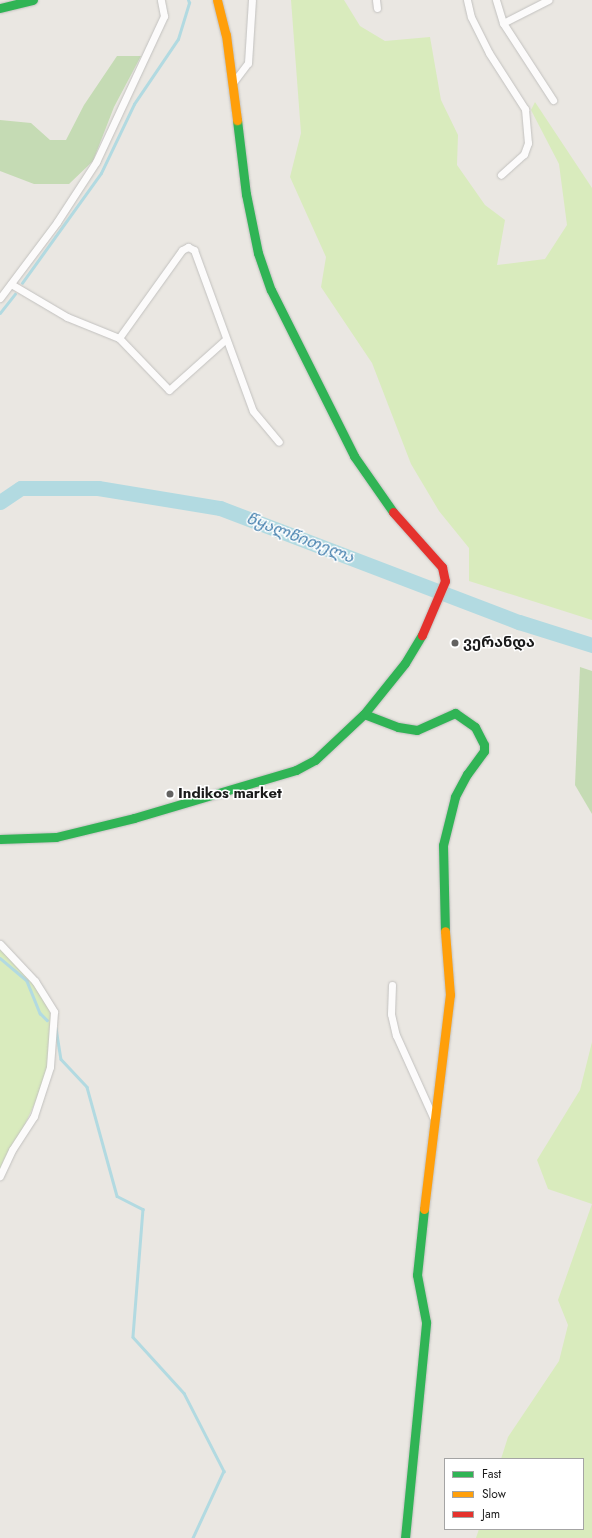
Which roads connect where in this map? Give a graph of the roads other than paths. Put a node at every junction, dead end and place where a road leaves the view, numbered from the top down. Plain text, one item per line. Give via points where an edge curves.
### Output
1 (33, 0) edge
2 (161, 0) edge
3 (217, 0) edge
4 (252, 0) edge
5 (376, 0) edge
6 (467, 0) edge
7 (496, 0) edge
8 (548, 0) edge
9 (0, 8) edge
10 (377, 8) dead end
11 (503, 23) junction
12 (232, 84) junction
13 (553, 100) dead end
14 (501, 175) dead end
15 (11, 284) junction
16 (0, 298) edge
17 (119, 338) junction
18 (225, 340) junction
19 (279, 442) dead end
20 (364, 714) junction
21 (0, 839) edge
22 (0, 944) edge
23 (392, 985) dead end
24 (433, 1117) junction
25 (0, 1176) edge
26 (405, 1538) edge

1 - 9 main road
2 - 15 street via 164,16 96,162 57,222
3 - 12 main road via 226,35
4 - 12 street via 248,63
5 - 10 street
6 - 14 street via 471,17 489,53 525,109 528,142 524,154
7 - 11 street
8 - 11 street
11 - 13 street
12 - 20 main road via 252,229 271,290 354,456 394,514 442,567 445,582 429,621 405,663
15 - 16 street
15 - 17 street via 67,317
17 - 18 street via 169,390
17 - 18 street via 182,250 188,247 194,250
18 - 19 street via 253,411
20 - 21 main road via 315,760 296,770 134,818 56,837
20 - 24 main road via 398,727 417,730 455,713 475,727 484,745 484,751 467,774 455,797 444,840 444,916 450,995
22 - 25 street via 35,981 54,1012 50,1068 34,1116 12,1150
23 - 24 street via 391,1014 396,1035
24 - 26 main road via 417,1275 426,1322 416,1448

